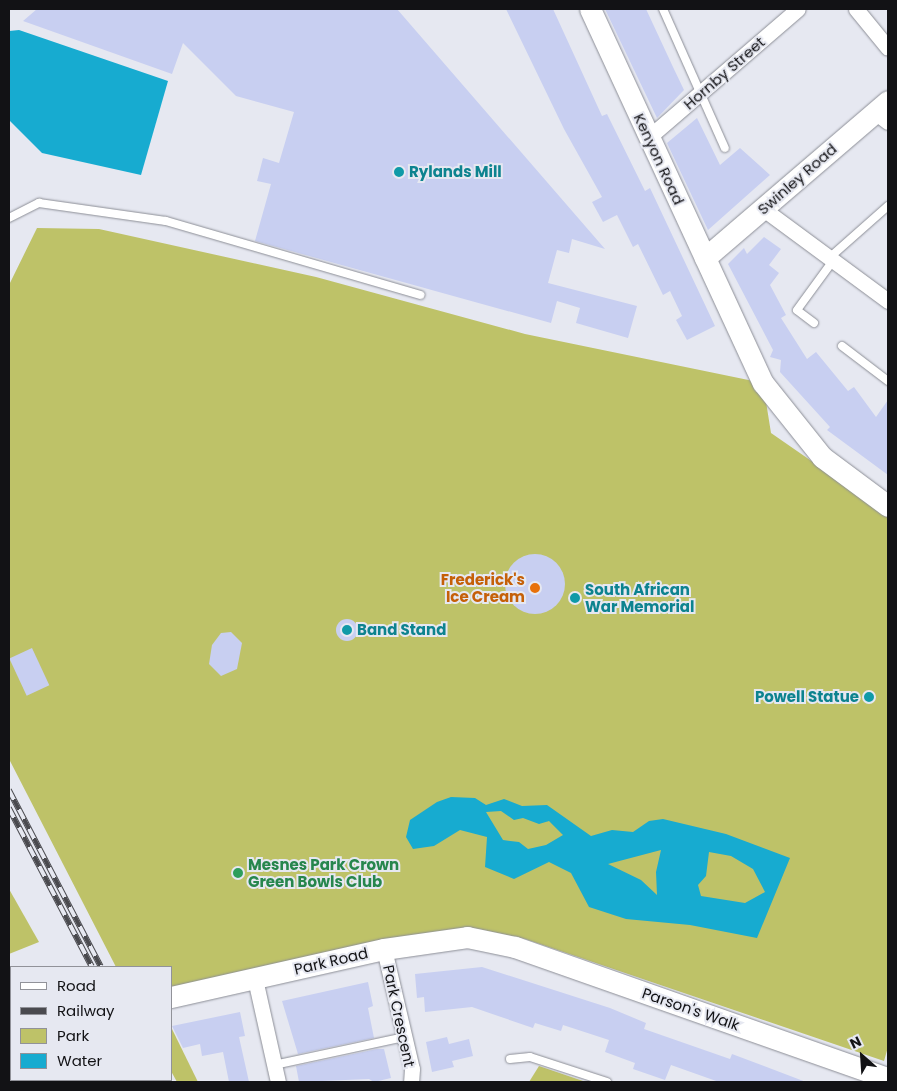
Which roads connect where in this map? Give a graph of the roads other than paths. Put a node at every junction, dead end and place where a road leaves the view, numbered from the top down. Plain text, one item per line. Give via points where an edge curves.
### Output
1 (590, 9) edge
2 (663, 9) edge
3 (798, 9) edge
4 (856, 9) edge
5 (888, 48) edge
6 (702, 93) junction
7 (884, 112) edge
8 (649, 137) junction
9 (726, 148) dead end
10 (888, 206) edge
11 (762, 208) junction
12 (9, 218) edge
13 (705, 258) junction
14 (830, 261) junction
15 (420, 295) dead end
16 (888, 301) edge
17 (814, 322) dead end
18 (842, 346) dead end
19 (888, 382) edge
20 (888, 506) edge
21 (493, 941) joint
22 (384, 949) junction
23 (255, 979) junction
24 (172, 997) edge
25 (405, 1038) junction
26 (510, 1059) dead end
27 (274, 1064) junction
28 (888, 1078) edge
29 (278, 1082) edge
30 (411, 1082) edge
31 (607, 1082) edge

1 - 8 main road, Kenyon Road
2 - 6 lane
3 - 6 street, Hornby Street
4 - 5 street
6 - 8 street, Hornby Street
6 - 9 lane
7 - 11 main road, Swinley Road
8 - 13 main road, Kenyon Road
10 - 14 lane
11 - 13 main road, Swinley Road
11 - 14 street
12 - 15 lane via 39,203 166,221
13 - 20 main road, Kenyon Road via 763,383 789,420 822,457
14 - 16 street
14 - 17 lane via 797,310
18 - 19 lane
21 - 22 main road, Park Road via 447,938
21 - 28 main road, Parson's Walk
22 - 23 main road, Park Road
22 - 25 street, Park Crescent
23 - 24 main road, Park Road
23 - 27 street
25 - 27 lane
25 - 30 street, Park Crescent
26 - 31 lane via 530,1057
27 - 29 street

